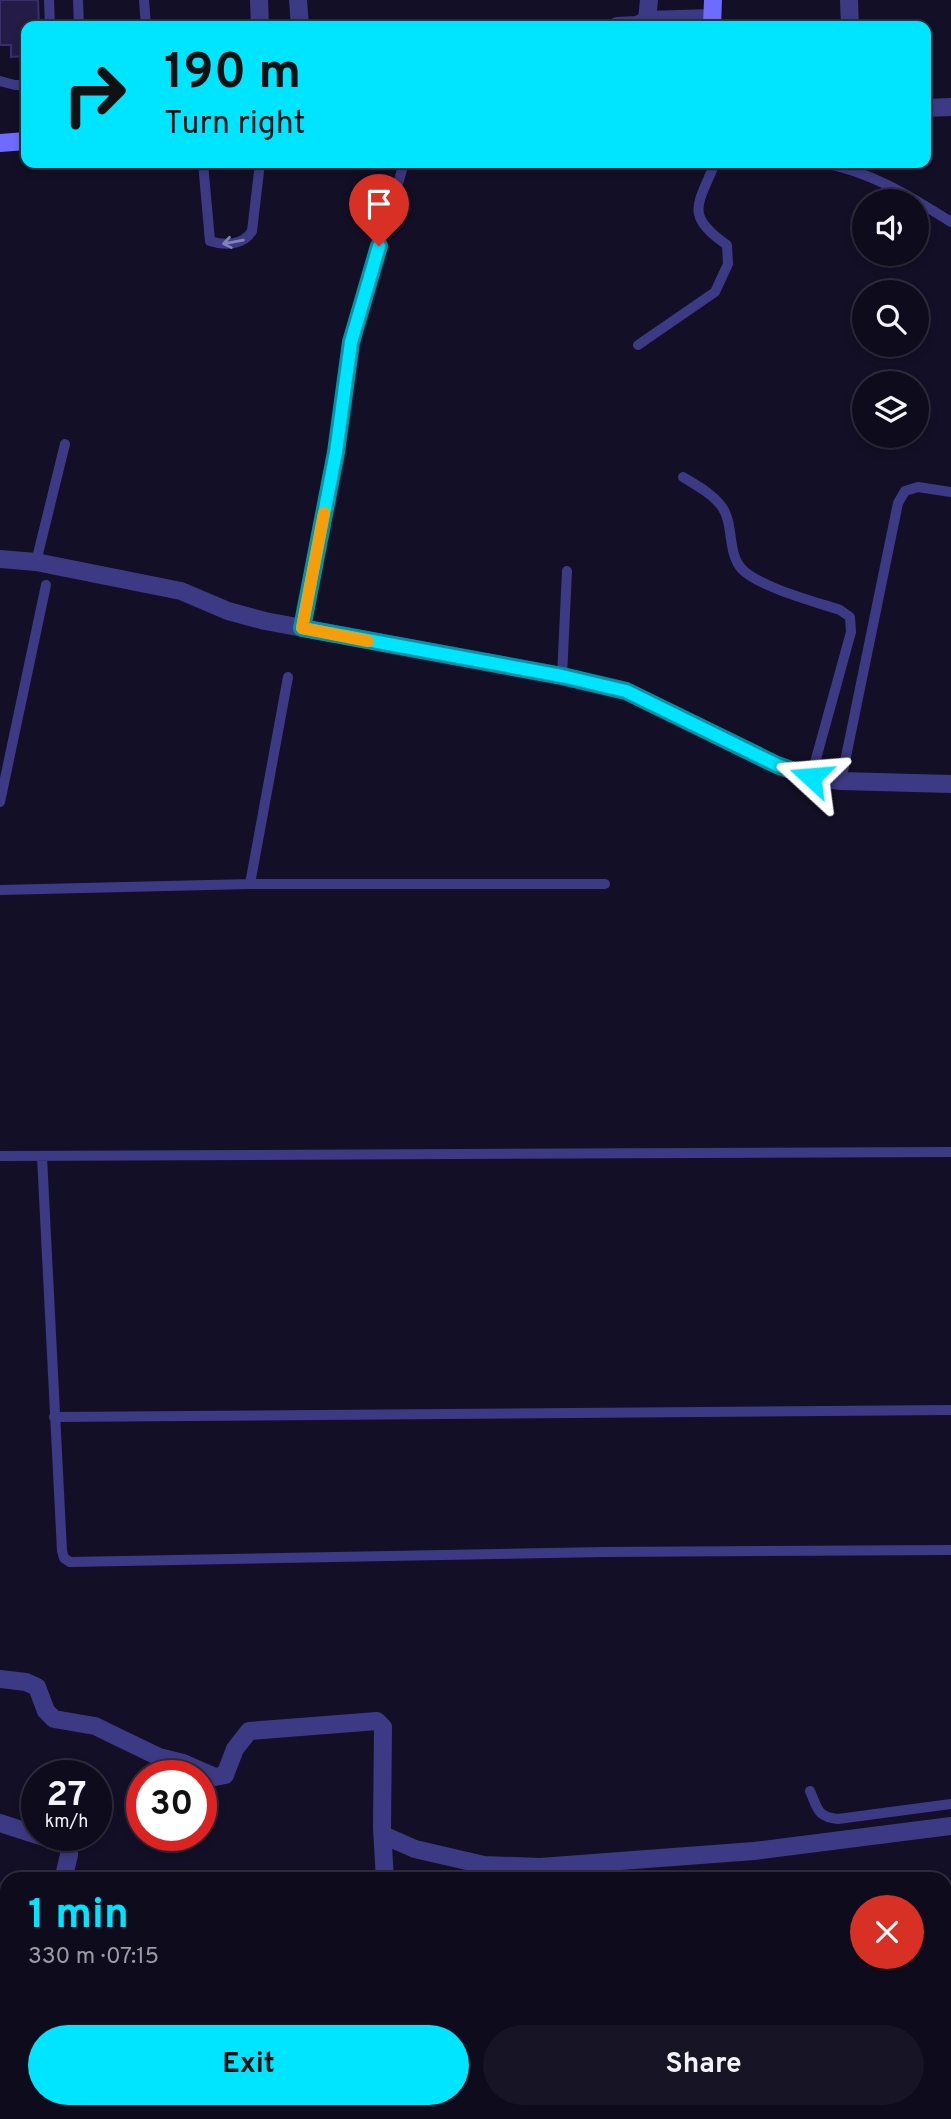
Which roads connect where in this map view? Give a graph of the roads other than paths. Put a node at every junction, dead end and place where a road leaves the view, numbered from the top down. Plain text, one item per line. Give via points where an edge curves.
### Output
1 (49, 0) edge
2 (78, 0) edge
3 (144, 0) edge
4 (259, 0) edge
5 (298, 0) edge
6 (649, 0) edge
7 (849, 0) edge
8 (713, 15) edge
9 (647, 20) joint
10 (50, 21) edge
11 (79, 21) edge
12 (146, 21) edge
13 (260, 21) edge
14 (300, 21) edge
15 (850, 21) edge
16 (0, 81) edge
17 (21, 85) edge
18 (951, 107) edge
19 (931, 108) edge
20 (21, 141) edge
21 (0, 143) edge
22 (203, 168) edge
23 (259, 168) edge
24 (403, 168) edge
25 (713, 168) edge
26 (850, 168) edge
27 (951, 222) edge
28 (638, 345) dead end
29 (65, 444) dead end
30 (683, 477) dead end
31 (951, 492) edge
32 (0, 559) edge
33 (36, 562) junction
34 (567, 571) dead end
35 (46, 585) dead end
36 (302, 628) junction
37 (562, 676) junction
38 (288, 677) dead end
39 (811, 777) junction
40 (841, 782) junction
41 (951, 784) edge
42 (0, 802) edge
43 (250, 884) junction
44 (605, 884) dead end
45 (0, 890) edge
46 (951, 1152) edge
47 (0, 1156) edge
48 (42, 1157) junction
49 (951, 1410) edge
50 (54, 1417) junction
51 (951, 1550) edge
52 (0, 1679) edge
53 (164, 1760) edge
54 (217, 1777) edge
55 (810, 1791) dead end
56 (951, 1804) edge
57 (0, 1823) edge
58 (951, 1826) edge
59 (21, 1830) edge
60 (383, 1835) junction
61 (69, 1851) edge
62 (65, 1872) edge
63 (385, 1872) edge
64 (484, 1872) edge

1 - 10 lane
2 - 11 lane
3 - 12 lane
4 - 13 street
5 - 14 street
6 - 9 street
7 - 15 street
8 - 9 street
16 - 17 lane
18 - 19 street
20 - 21 main road
23 -> 22 lane via 248,239 219,244 210,241 207,228
24 - 36 lane via 351,342 336,452
25 - 28 lane via 698,206 700,221 727,245 728,264 715,292
26 - 27 lane via 900,190
29 - 33 lane
30 - 39 lane via 721,506 743,571 850,617 851,632
31 - 40 lane via 918,487 905,491 898,503
32 - 33 street
33 - 36 street via 181,591 228,611
34 - 37 lane
35 - 42 lane
36 - 37 street
37 - 39 street via 626,691
38 - 43 lane
39 - 40 street
40 - 41 street
43 - 44 lane
43 - 45 lane
46 - 48 lane
47 - 48 lane
48 - 50 lane
49 - 50 lane
50 - 51 lane via 62,1551 70,1562
52 - 53 street via 37,1687 54,1719 96,1726
54 - 60 street via 225,1775 235,1749 249,1731 377,1721 383,1727
55 - 56 lane via 825,1818
57 - 59 street
58 - 64 street via 754,1851
60 - 63 street
60 - 64 street
61 - 62 street

